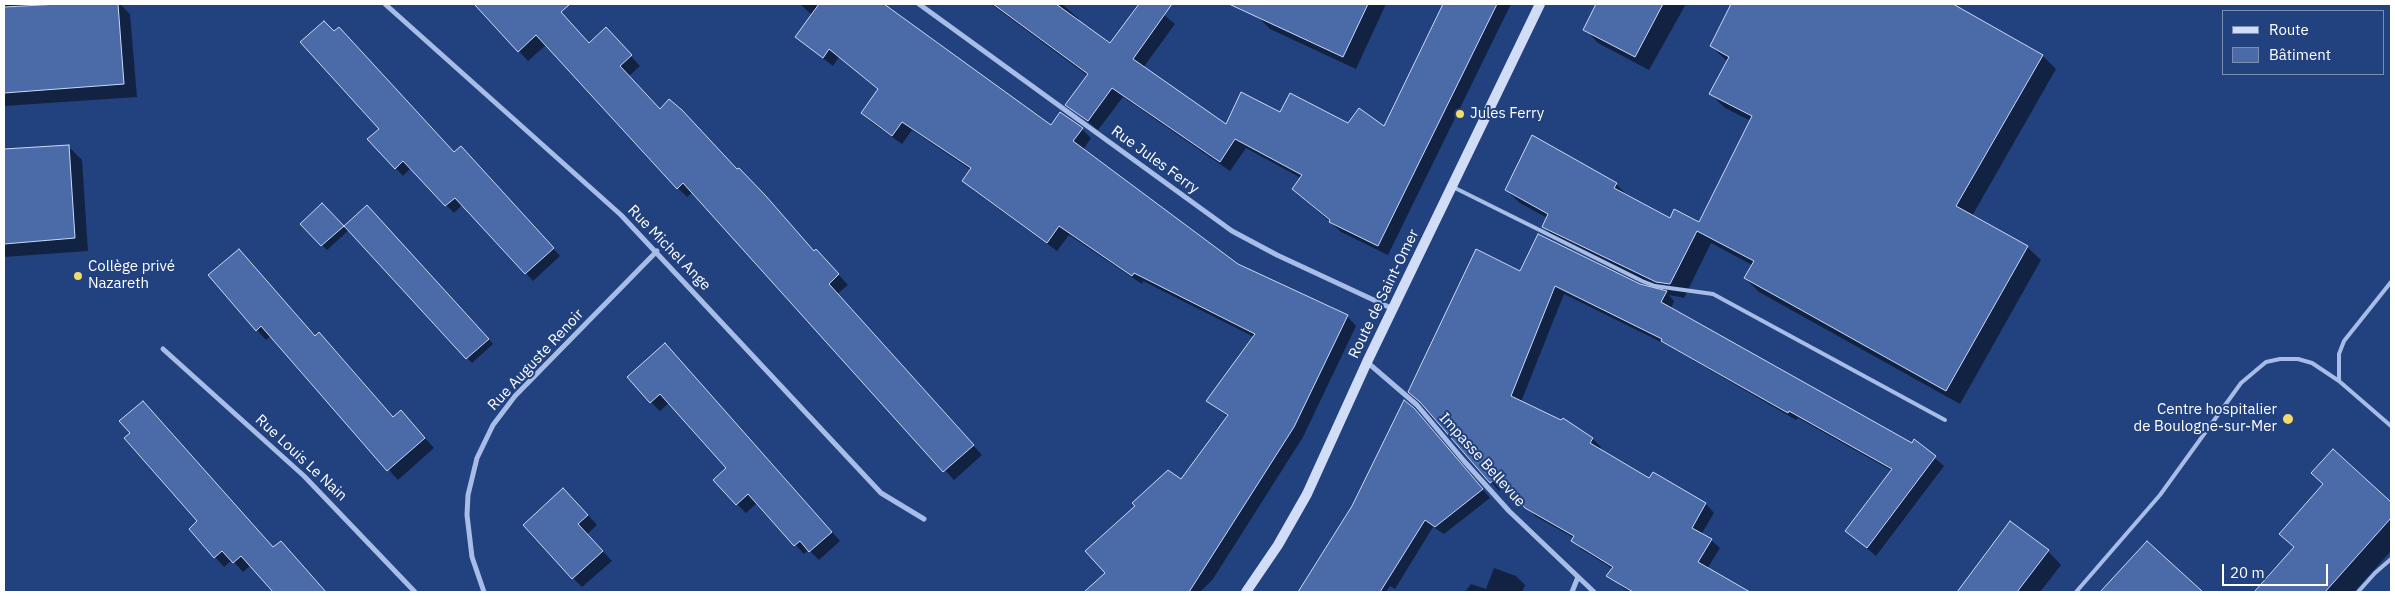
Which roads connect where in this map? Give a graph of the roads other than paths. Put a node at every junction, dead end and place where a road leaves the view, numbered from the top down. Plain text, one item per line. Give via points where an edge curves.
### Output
1 (385, 4) edge
2 (919, 4) edge
3 (1540, 4) edge
4 (1452, 186) junction
5 (657, 251) junction
6 (2391, 282) edge
7 (1393, 309) junction
8 (163, 349) dead end
9 (1367, 362) junction
10 (2339, 380) junction
11 (1946, 420) dead end
12 (2391, 426) edge
13 (924, 519) dead end
14 (2391, 559) edge
15 (1578, 577) junction
16 (415, 592) edge
17 (484, 592) edge
18 (1246, 592) edge
19 (1572, 592) edge
20 (1594, 592) edge
21 (2076, 592) edge
22 (2358, 592) edge

1 - 5 street, Rue Michel Ange
2 - 7 street, Rue Jules Ferry via 1232,231
3 - 4 main road, Route de Saint-Omer
4 - 7 main road, Route de Saint-Omer
4 - 11 lane via 1642,281 1655,286 1713,294
5 - 13 street, Rue Michel Ange via 870,483 892,501
5 - 17 street, Rue Auguste Renoir via 515,396 493,425 477,458 468,495 468,536
6 - 10 lane via 2344,341 2339,354
7 - 9 main road, Route de Saint-Omer
8 - 16 street, Rue Louis Le Nain via 304,476
9 - 15 street, Impasse Bellevue via 1417,405 1509,511
9 - 18 main road, Route de Saint-Omer via 1295,516
10 - 12 lane
10 - 21 lane via 2312,363 2298,359 2266,362 2253,372 2241,383 2160,496
14 - 22 lane
15 - 19 street
15 - 20 street, Impasse Bellevue

